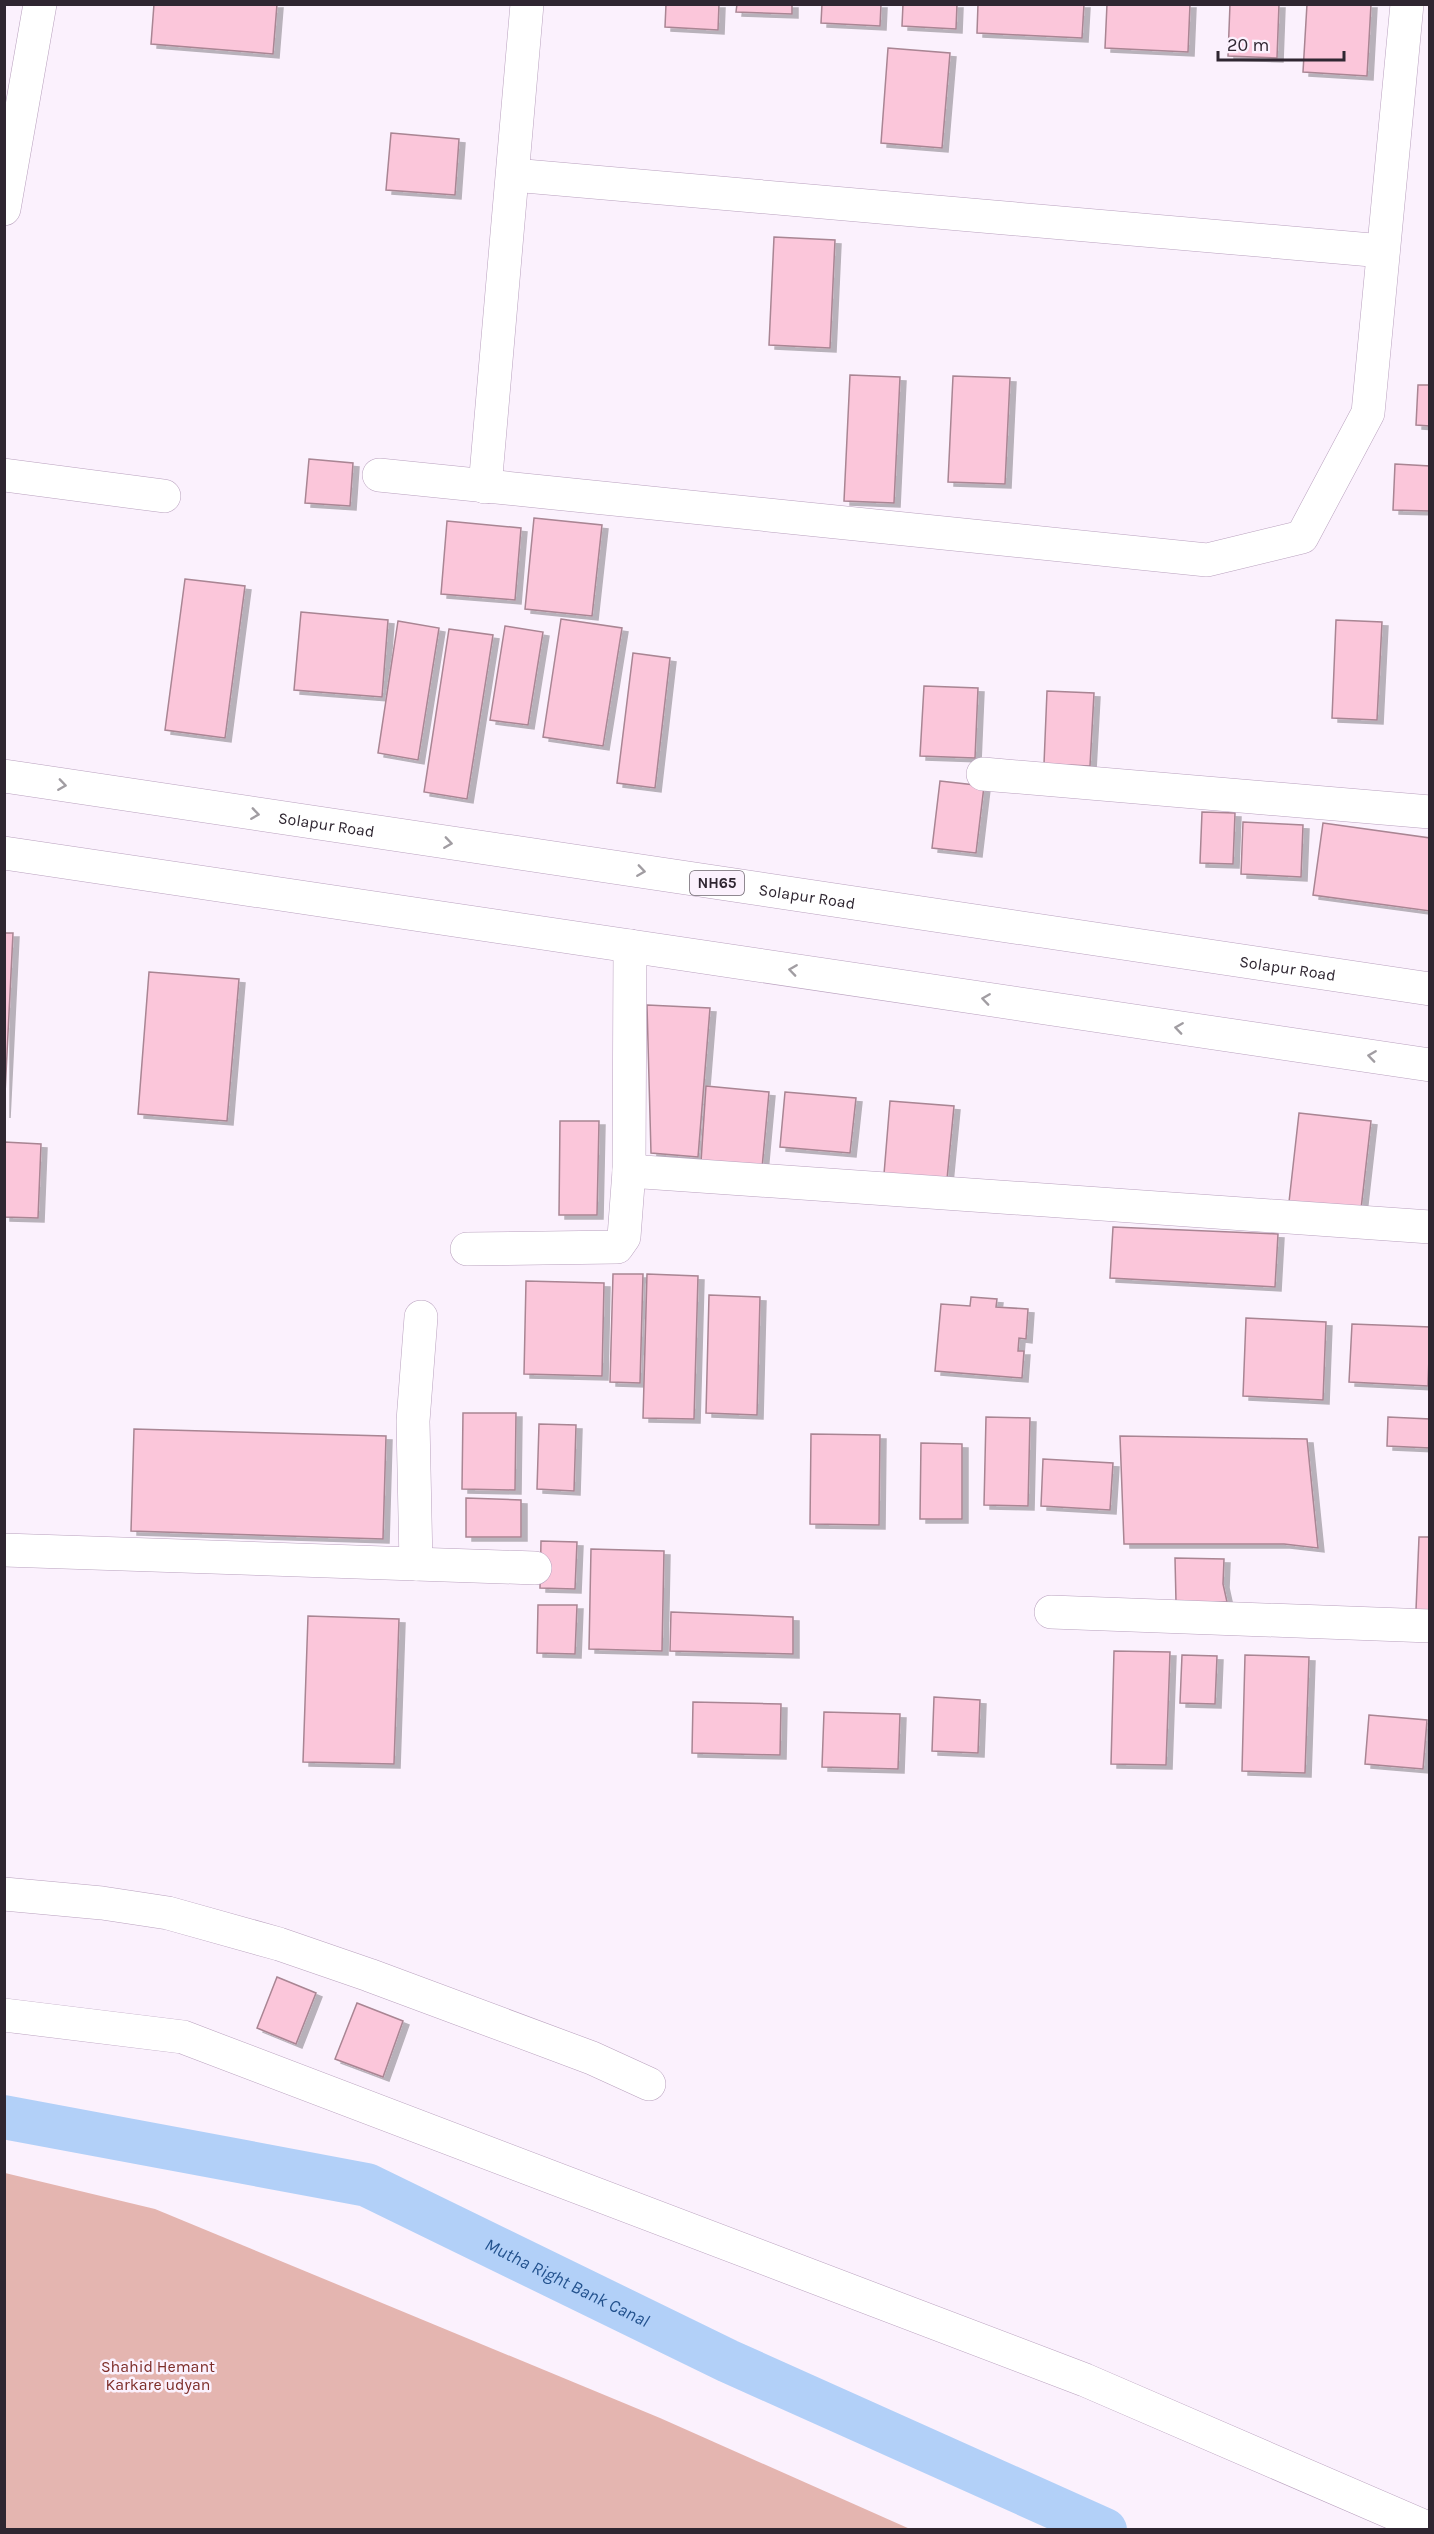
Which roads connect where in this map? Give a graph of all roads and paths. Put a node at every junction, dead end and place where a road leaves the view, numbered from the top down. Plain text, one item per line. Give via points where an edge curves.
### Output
1 (40, 4) edge
2 (527, 4) edge
3 (1407, 4) edge
4 (513, 175) junction
5 (4, 209) edge
6 (1383, 251) junction
7 (4, 475) edge
8 (379, 475) dead end
9 (485, 487) junction
10 (164, 496) dead end
11 (983, 774) dead end
12 (4, 776) edge
13 (1430, 812) edge
14 (4, 853) edge
15 (630, 946) junction
16 (1430, 989) edge
17 (1430, 1065) edge
18 (628, 1171) junction
19 (1430, 1227) edge
20 (467, 1249) dead end
21 (421, 1317) dead end
22 (4, 1550) edge
23 (416, 1564) junction
24 (535, 1568) dead end
25 (1051, 1612) dead end
26 (1430, 1626) edge
27 (4, 1894) edge
28 (4, 2015) edge
29 (648, 2084) dead end
30 (1430, 2529) edge

1 - 5 main road
2 - 4 main road
3 - 6 main road
4 - 6 main road
4 - 9 main road
6 - 9 main road via 1368,413 1302,537 1207,560
7 - 10 main road
8 - 9 main road
11 - 13 main road
12 -> 16 main road, Solapur Road / NH65
14 - 15 main road
17 -> 15 main road
15 - 18 main road
18 - 19 main road
18 - 20 main road via 624,1237 617,1247
21 - 23 main road via 413,1421
22 - 23 main road
23 - 24 main road
25 - 26 main road
27 - 29 main road via 168,1912 279,1944 592,2058
28 - 30 main road via 183,2037 1085,2380

